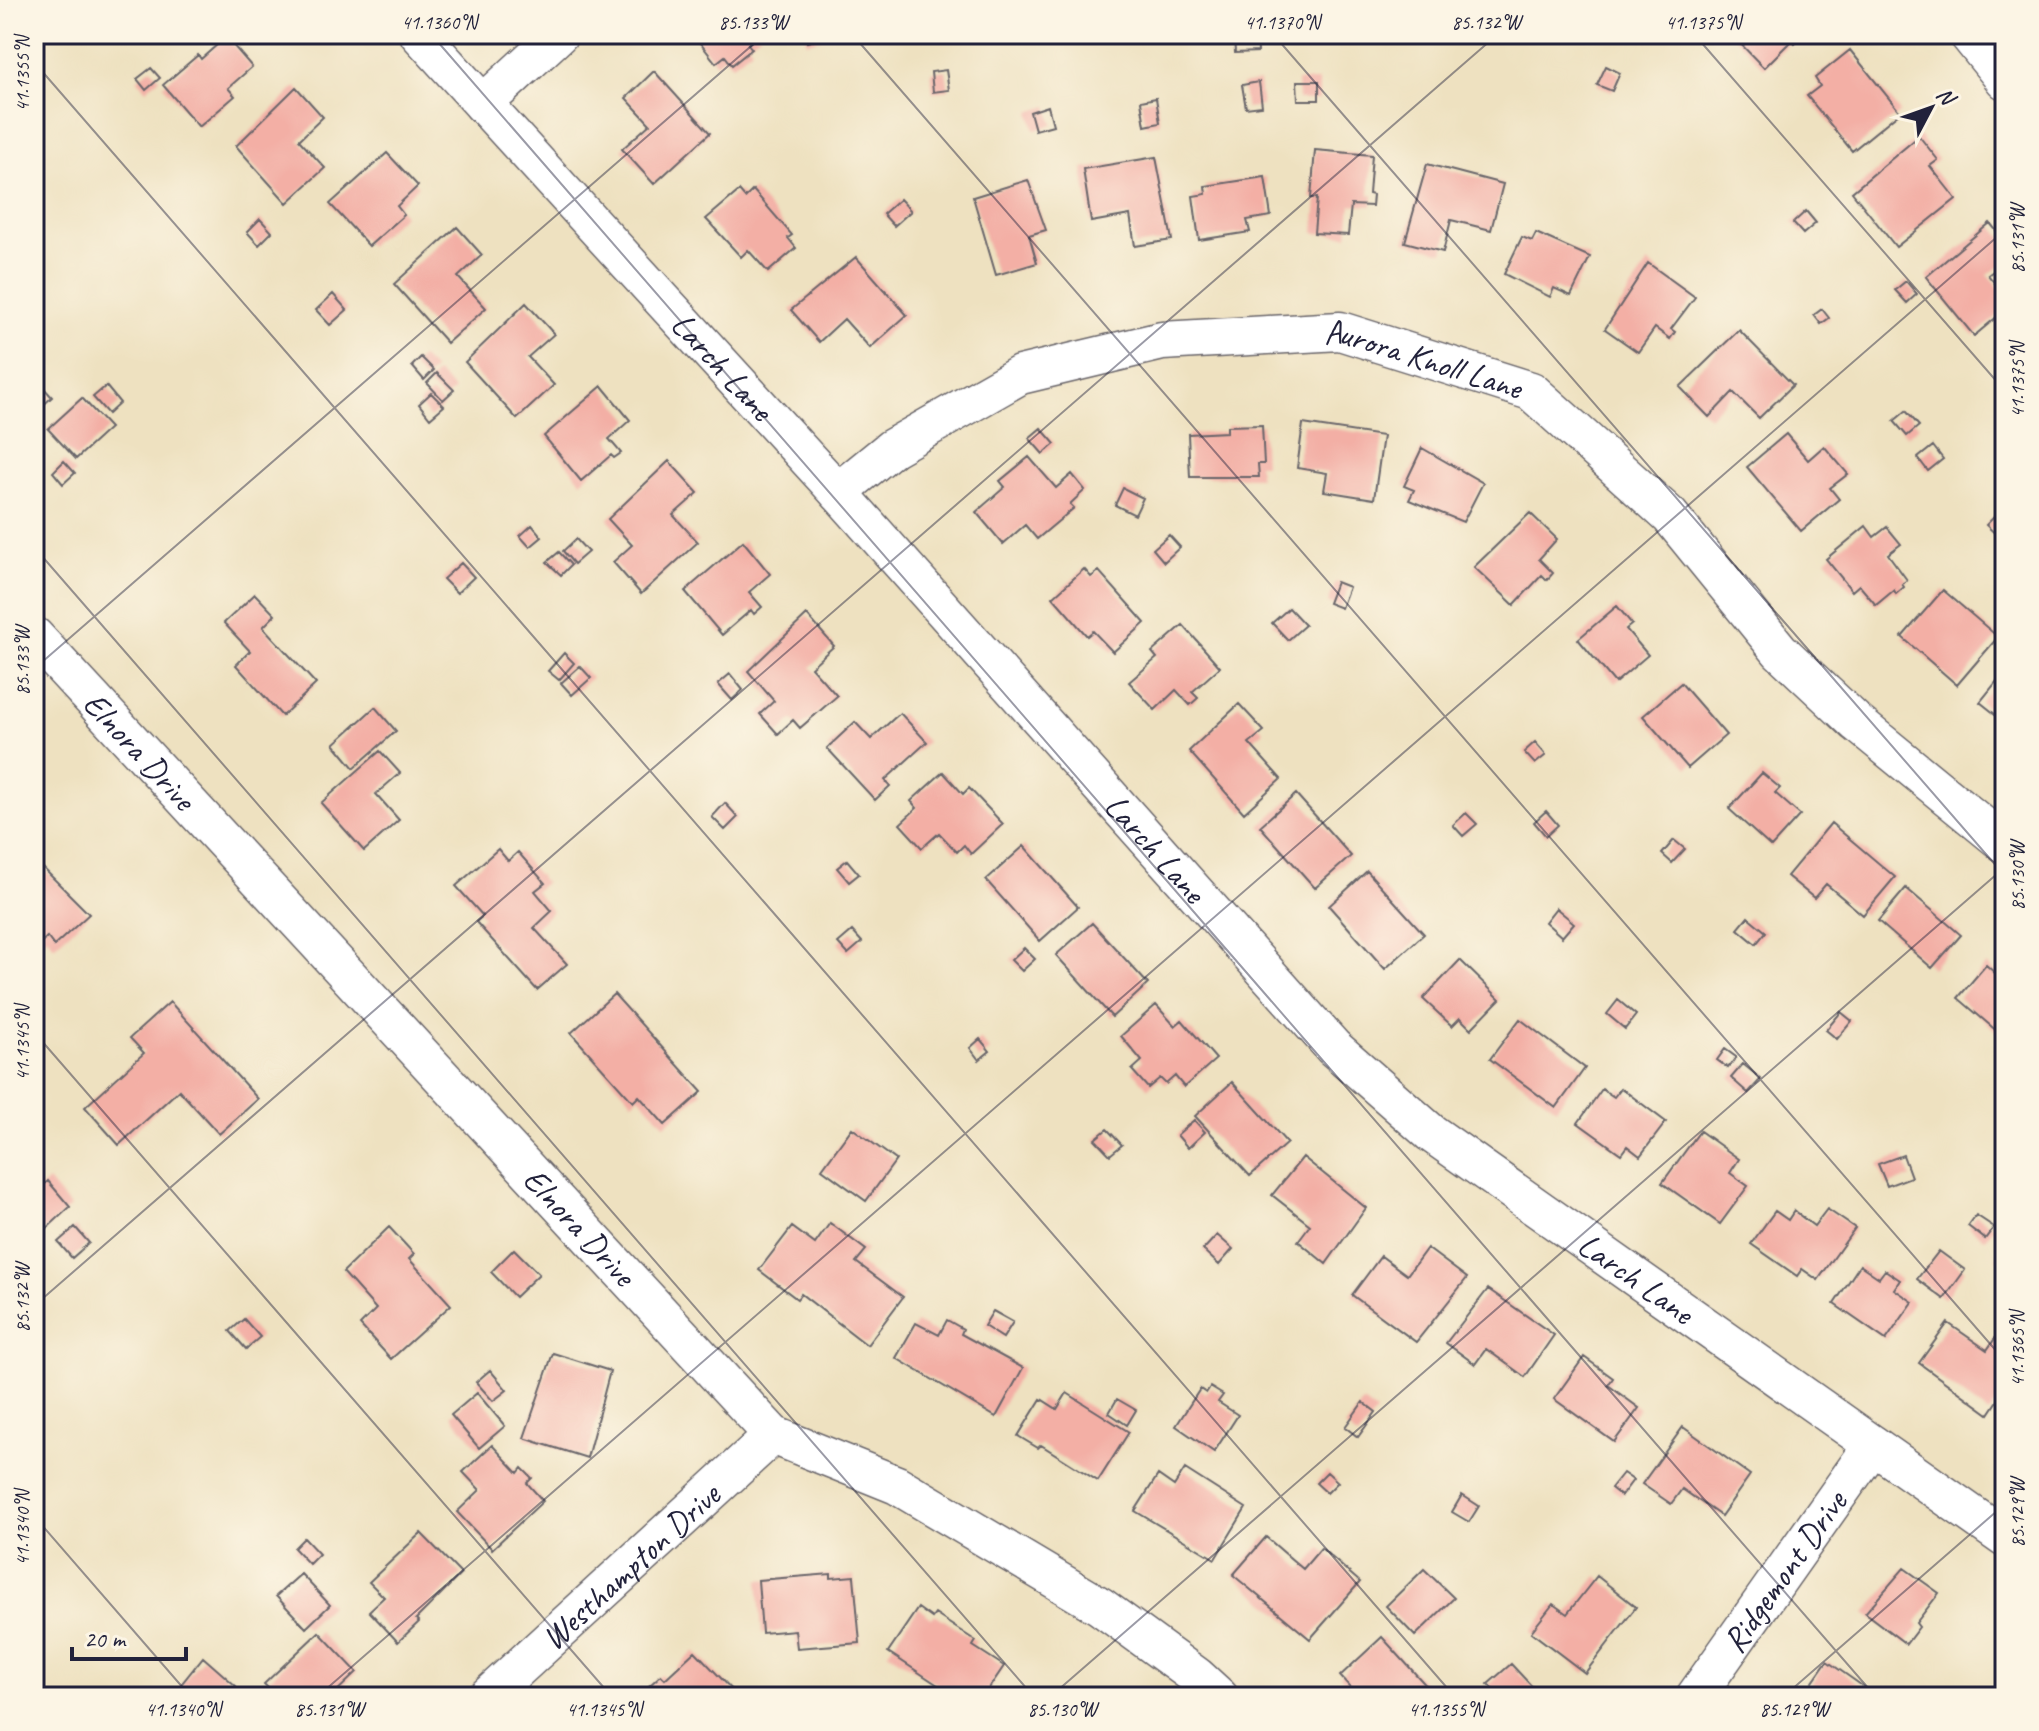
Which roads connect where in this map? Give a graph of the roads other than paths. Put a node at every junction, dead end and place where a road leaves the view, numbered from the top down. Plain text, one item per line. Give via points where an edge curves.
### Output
1 (419, 34) edge
2 (559, 34) edge
3 (1968, 34) edge
4 (2005, 80) edge
5 (483, 104) junction
6 (838, 492) junction
7 (34, 636) edge
8 (2005, 844) edge
9 (773, 1435) junction
10 (1873, 1445) junction
11 (2005, 1538) edge
12 (487, 1697) edge
13 (1219, 1697) edge
14 (1695, 1697) edge

1 - 5 street, Larch Lane
2 - 5 street
3 - 4 street
5 - 6 street, Larch Lane
6 - 8 street, Aurora Knoll Lane via 892,448 1020,375 1162,341 1340,331 1531,391 1670,516 1780,651 1857,723
6 - 10 street, Larch Lane via 1333,1047 1431,1133
7 - 9 street, Elnora Drive
9 - 12 street, Westhampton Drive
9 - 13 street, Elnora Drive via 897,1485 1100,1606
10 - 11 street, Larch Lane
10 - 14 street, Ridgemont Drive

